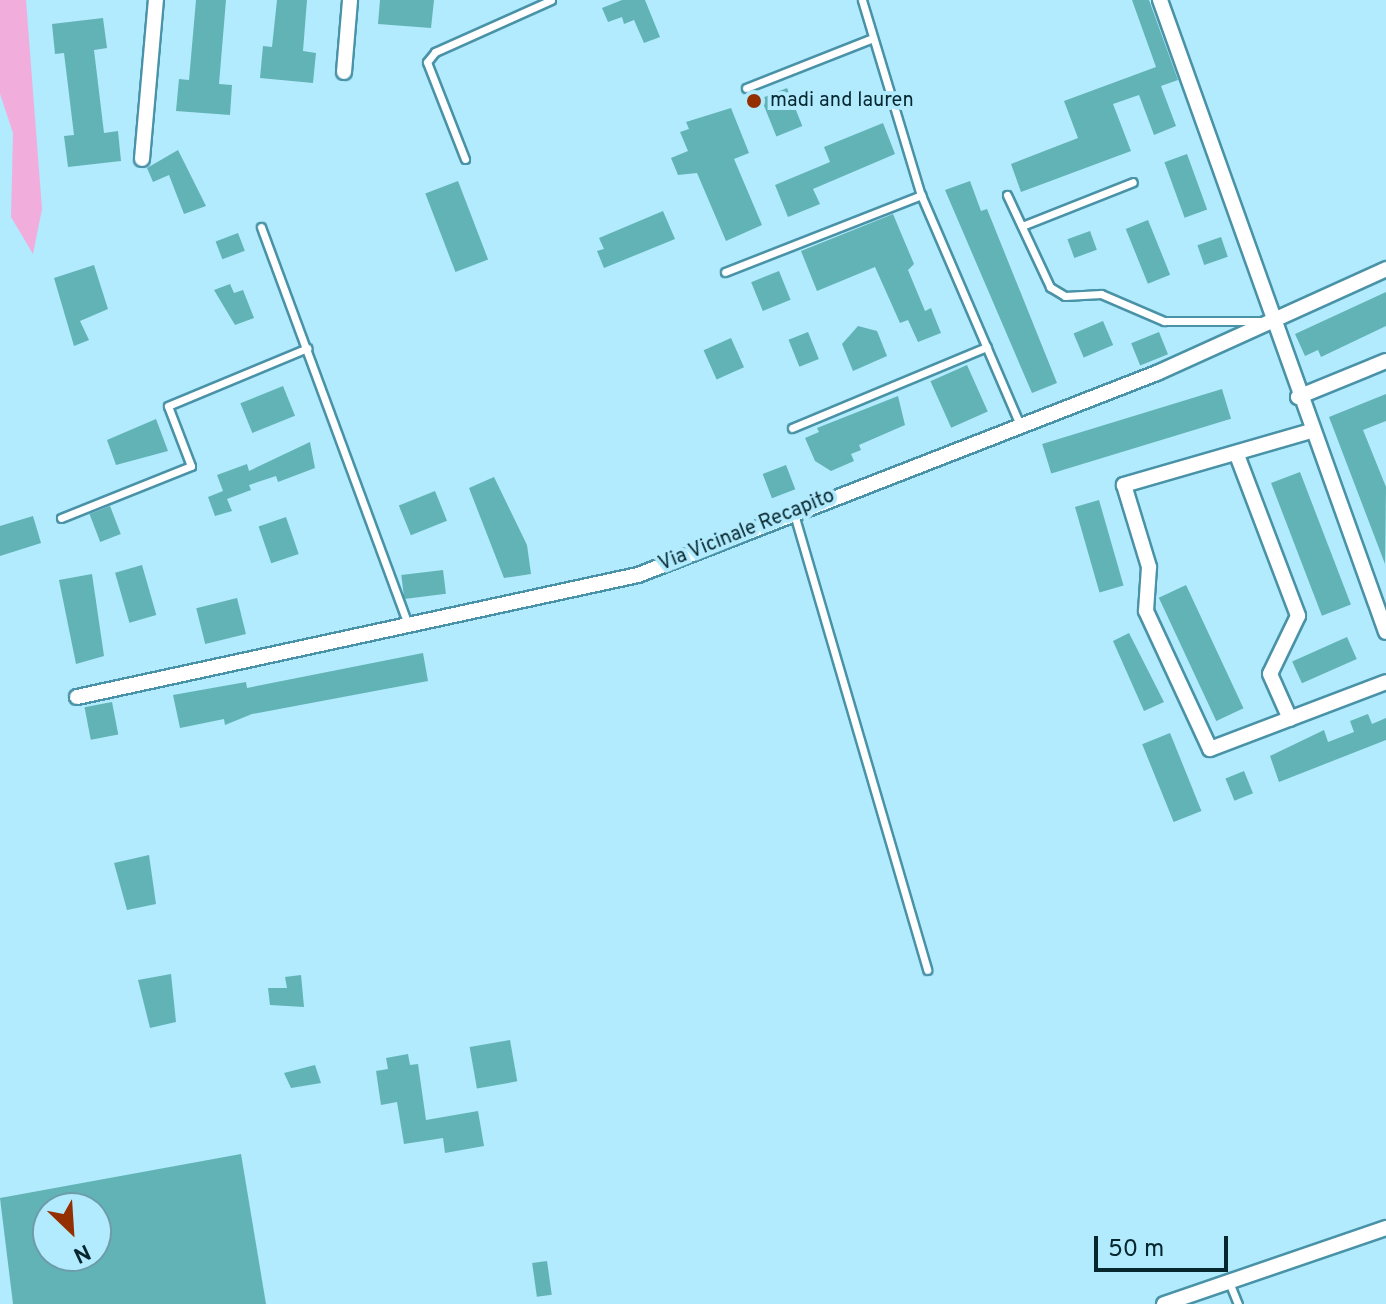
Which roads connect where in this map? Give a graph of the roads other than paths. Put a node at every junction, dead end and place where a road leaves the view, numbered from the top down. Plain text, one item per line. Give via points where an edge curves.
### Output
1 (156, 0) edge
2 (350, 0) edge
3 (551, 0) edge
4 (862, 0) edge
5 (1160, 0) edge
6 (873, 38) junction
7 (344, 72) dead end
8 (746, 88) dead end
9 (142, 159) dead end
10 (465, 159) dead end
11 (1133, 182) dead end
12 (921, 195) junction
13 (1007, 195) dead end
14 (1022, 226) junction
15 (261, 227) dead end
16 (1386, 269) edge
17 (725, 272) dead end
18 (1272, 321) junction
19 (987, 347) junction
20 (307, 348) junction
21 (1386, 361) edge
22 (1298, 397) junction
23 (1021, 427) junction
24 (792, 428) dead end
25 (1311, 431) junction
26 (1237, 455) junction
27 (793, 512) junction
28 (61, 518) dead end
29 (407, 621) junction
30 (1386, 632) edge
31 (1386, 682) edge
32 (77, 697) dead end
33 (1290, 719) junction
34 (927, 970) dead end
35 (1386, 1228) edge
36 (1229, 1282) junction
37 (1164, 1304) edge
38 (1238, 1304) edge

1 - 9 street
2 - 7 street
3 - 10 lane via 435,52 427,62
4 - 6 lane
5 - 18 street
6 - 8 lane
6 - 12 lane
11 - 14 lane
12 - 17 lane
12 - 19 lane
13 - 14 lane
14 - 18 lane via 1050,287 1065,296 1101,294 1164,321
15 - 20 lane
16 - 18 street, Via Vicinale Recapito
18 - 22 street
18 - 23 street, Via Vicinale Recapito
19 - 23 lane
19 - 24 lane
20 - 28 lane via 168,406 191,466
20 - 29 lane
21 - 22 street
22 - 25 street
23 - 27 street, Via Vicinale Recapito
25 - 26 street
25 - 30 street
26 - 33 street via 1298,616 1270,674
26 - 33 street via 1124,485 1149,567 1146,611 1210,749
27 - 29 street, Via Vicinale Recapito via 638,575
27 - 34 lane
29 - 32 street, Via Vicinale Recapito
31 - 33 street
35 - 36 street
36 - 37 street
36 - 38 lane

